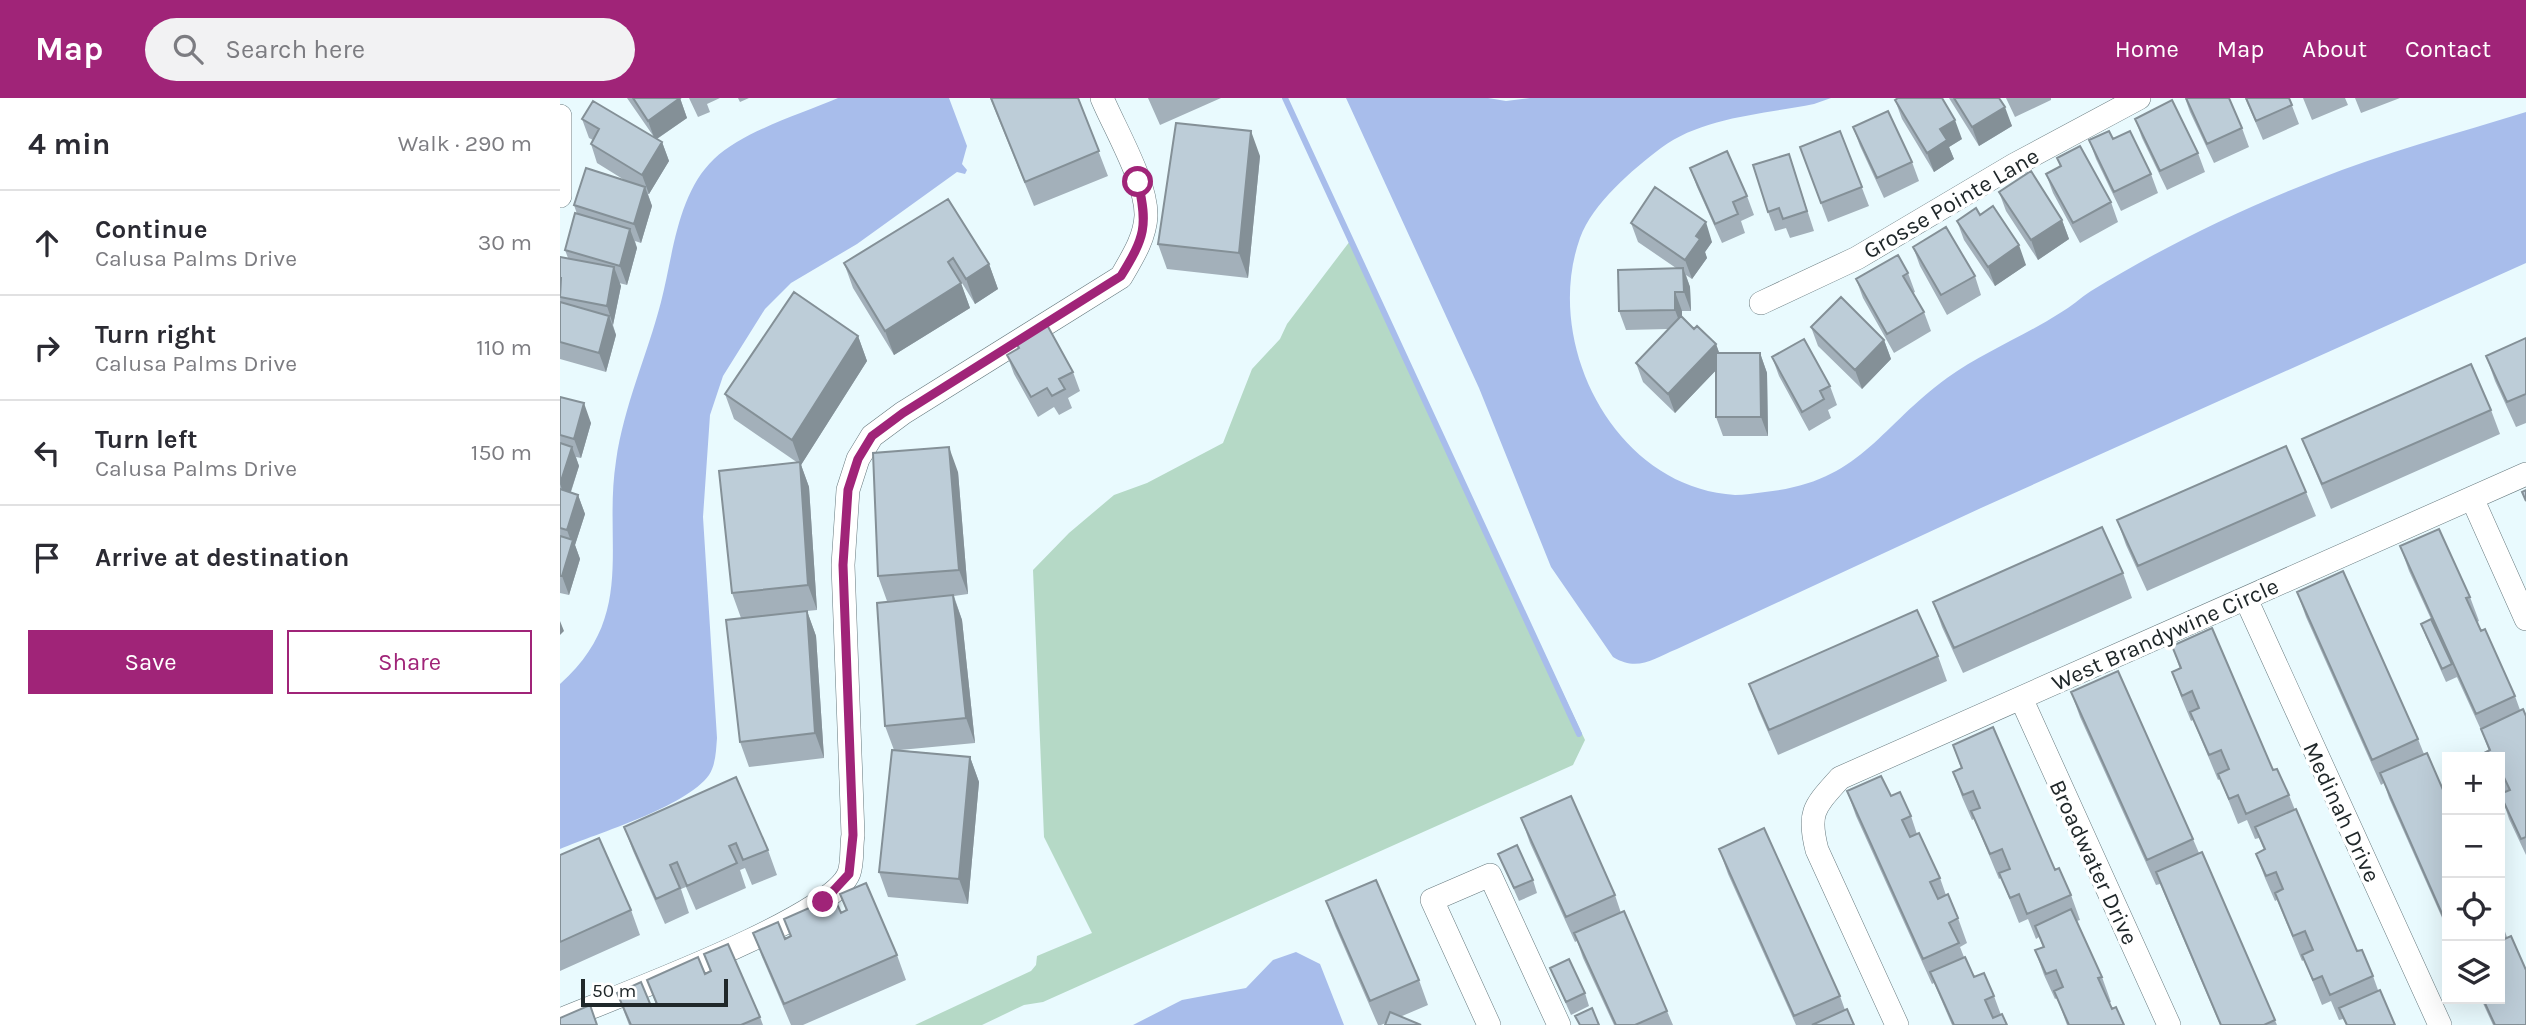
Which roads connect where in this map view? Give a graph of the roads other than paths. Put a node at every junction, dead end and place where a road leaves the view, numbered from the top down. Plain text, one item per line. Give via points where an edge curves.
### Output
1 (1102, 98) edge
2 (2139, 98) edge
3 (560, 116) edge
4 (560, 196) edge
5 (1761, 303) dead end
6 (2526, 474) edge
7 (2472, 498) junction
8 (2246, 599) junction
9 (2526, 619) edge
10 (2021, 698) junction
11 (560, 1020) edge
12 (1489, 1025) edge
13 (1559, 1025) edge
14 (1897, 1025) edge
15 (2169, 1025) edge
16 (2440, 1025) edge

1 - 11 street via 1138,182 1146,215 1137,250 1121,276 903,413 872,436 858,459 848,490 843,543 853,835 849,874 823,902 778,928
2 - 5 street, Grosse Pointe Lane via 2014,165 1908,230
3 - 4 street
6 - 7 street, West Brandywine Circle
7 - 8 street, West Brandywine Circle
7 - 9 street
8 - 10 street, West Brandywine Circle
8 - 16 street, Medinah Drive
10 - 14 street, West Brandywine Circle via 1840,778 1814,807 1812,829 1817,850
10 - 15 street, Broadwater Drive
12 - 13 street via 1432,900 1490,875

